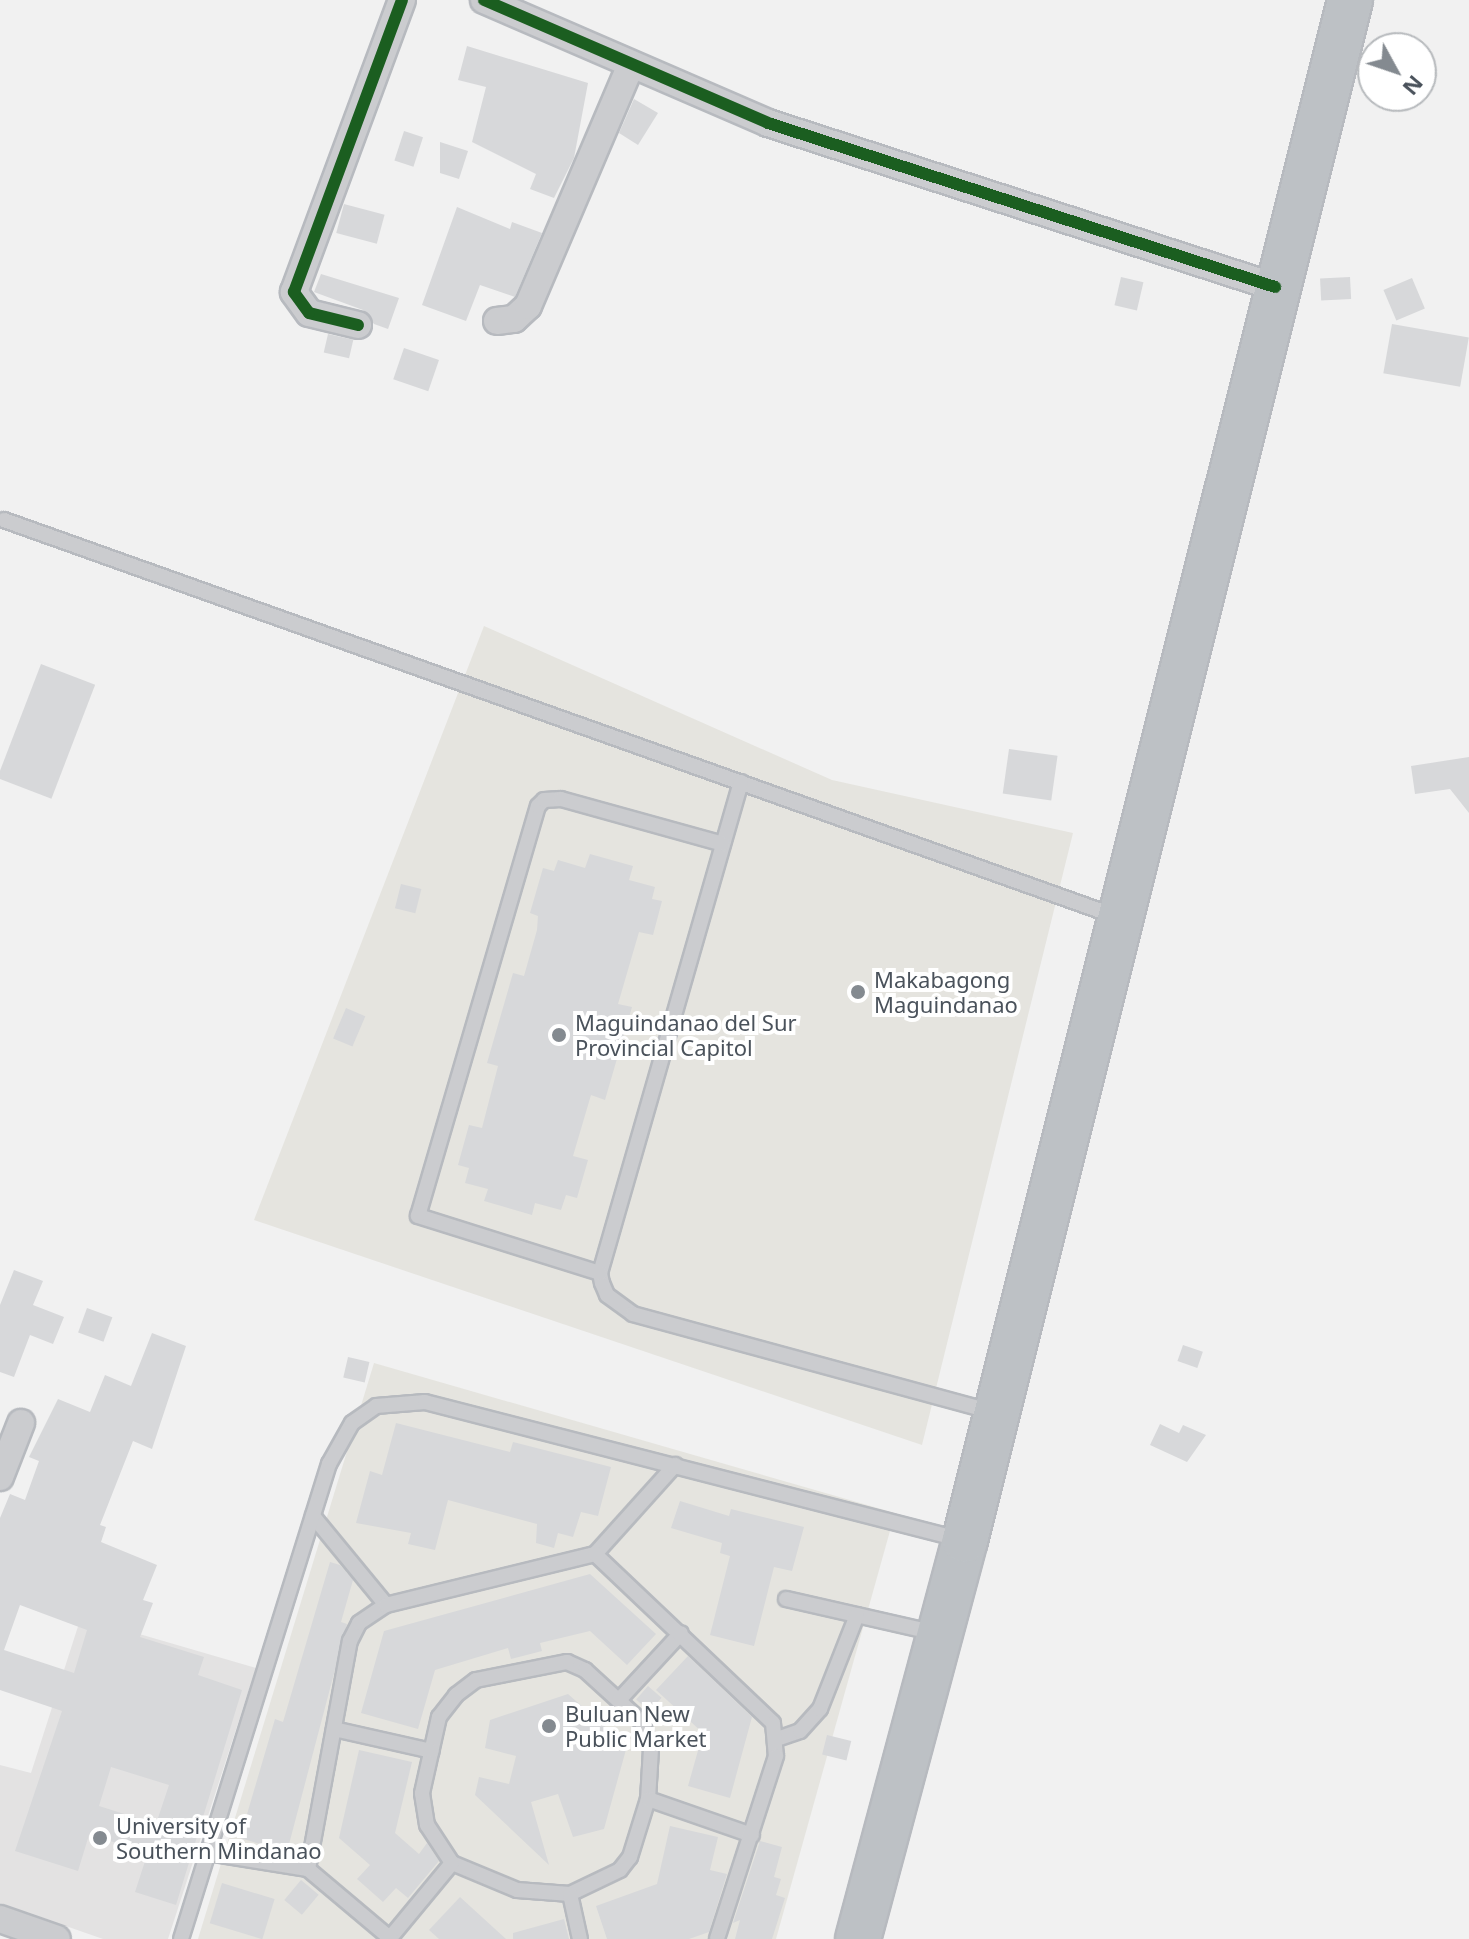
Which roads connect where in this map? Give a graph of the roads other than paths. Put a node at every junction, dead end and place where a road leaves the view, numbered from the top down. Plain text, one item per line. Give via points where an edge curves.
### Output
1 (402, 0) edge
2 (484, 0) edge
3 (1350, 0) edge
4 (631, 64) junction
5 (1275, 287) junction
6 (497, 321) dead end
7 (358, 325) dead end
8 (4, 520) dead end
9 (741, 782) junction
10 (723, 844) junction
11 (1119, 917) junction
12 (600, 1273) junction
13 (996, 1413) junction
14 (21, 1423) dead end
15 (675, 1465) junction
16 (0, 1477) edge
17 (313, 1516) junction
18 (965, 1540) junction
19 (595, 1554) junction
20 (786, 1599) dead end
21 (386, 1605) junction
22 (857, 1615) junction
23 (681, 1633) junction
24 (940, 1634) junction
25 (619, 1700) junction
26 (334, 1729) junction
27 (777, 1739) junction
28 (432, 1751) junction
29 (648, 1799) junction
30 (752, 1835) junction
31 (208, 1853) junction
32 (452, 1863) junction
33 (308, 1869) junction
34 (570, 1894) junction
35 (0, 1919) edge
36 (390, 1938) edge
37 (57, 1939) edge
38 (181, 1939) edge
39 (580, 1939) edge
40 (717, 1939) edge
41 (858, 1939) edge

1 - 7 street via 294,292 309,313
2 - 4 street
3 - 5 highway
4 - 5 street via 783,129
4 - 6 street via 528,306 514,319
5 - 11 highway
8 - 9 lane
9 - 10 lane
9 - 11 lane
10 - 12 lane
10 - 12 lane via 561,799 538,806 418,1216
11 - 13 highway
12 - 13 lane via 607,1295 633,1314
13 - 18 highway
14 - 16 street
15 - 17 lane via 425,1402 394,1402 376,1406 352,1423 329,1464
15 - 18 lane
15 - 19 lane
17 - 21 lane
17 - 31 lane
18 - 24 highway
19 - 21 lane
19 - 23 lane
20 - 22 lane
21 - 26 lane via 359,1623 350,1641
22 - 24 lane
22 - 27 lane via 820,1709 800,1731
23 - 25 lane
23 - 27 lane via 763,1708
24 - 41 highway
25 - 28 lane via 567,1662 476,1680 439,1717
25 - 29 lane via 642,1722 651,1749
26 - 28 lane
26 - 33 lane
27 - 30 lane
28 - 32 lane via 423,1813
29 - 30 lane
29 - 34 lane via 630,1857 620,1870
30 - 40 lane
31 - 33 lane
31 - 38 lane
32 - 34 lane via 517,1890
32 - 36 lane
33 - 36 lane
34 - 39 lane
35 - 37 street

